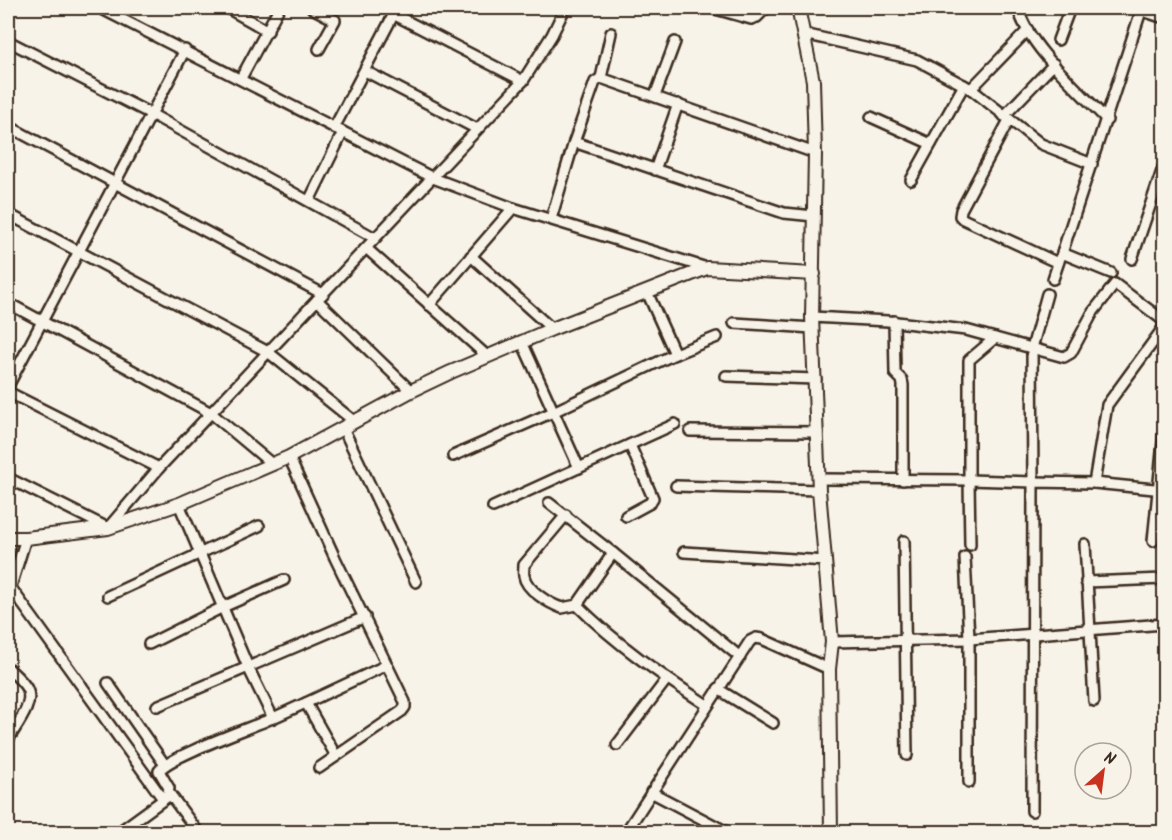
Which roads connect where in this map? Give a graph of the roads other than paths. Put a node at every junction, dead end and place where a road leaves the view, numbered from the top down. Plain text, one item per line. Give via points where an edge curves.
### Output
1 (100, 8) edge
2 (227, 8) edge
3 (279, 8) edge
4 (312, 8) edge
5 (566, 8) edge
6 (712, 8) edge
7 (765, 8) edge
8 (798, 8) edge
9 (1018, 8) edge
10 (1070, 8) edge
11 (1139, 8) edge
12 (395, 11) edge
13 (1164, 18) edge
14 (1028, 30) junction
15 (268, 31) junction
16 (611, 33) dead end
17 (804, 34) junction
18 (1058, 40) dead end
19 (8, 41) edge
20 (675, 42) dead end
21 (319, 49) dead end
22 (185, 50) junction
23 (1054, 64) junction
24 (364, 71) junction
25 (241, 78) junction
26 (602, 78) junction
27 (523, 81) junction
28 (968, 87) junction
29 (655, 96) junction
30 (678, 104) junction
31 (151, 114) junction
32 (871, 117) dead end
33 (1006, 118) junction
34 (1107, 120) junction
35 (8, 126) edge
36 (477, 129) junction
37 (338, 130) junction
38 (574, 142) junction
39 (931, 144) junction
40 (815, 153) junction
41 (1092, 165) junction
42 (1164, 165) edge
43 (655, 170) junction
44 (433, 178) junction
45 (911, 180) dead end
46 (114, 183) junction
47 (309, 201) junction
48 (513, 208) junction
49 (8, 214) edge
50 (814, 216) junction
51 (551, 219) junction
52 (375, 238) junction
53 (366, 248) junction
54 (78, 253) junction
55 (1062, 253) junction
56 (471, 256) junction
57 (1132, 259) dead end
58 (1058, 263) junction
59 (707, 268) junction
60 (1111, 273) dead end
61 (814, 274) junction
62 (1053, 279) dead end
63 (647, 292) junction
64 (1047, 294) dead end
65 (320, 297) junction
66 (8, 303) edge
67 (429, 305) junction
68 (42, 321) junction
69 (894, 321) junction
70 (1164, 321) edge
71 (813, 322) junction
72 (734, 323) dead end
73 (1164, 327) edge
74 (552, 329) junction
75 (717, 337) dead end
76 (995, 338) junction
77 (522, 342) junction
78 (1032, 348) junction
79 (268, 352) junction
80 (675, 354) junction
81 (487, 356) junction
82 (726, 376) dead end
83 (816, 379) junction
84 (8, 386) edge
85 (411, 391) junction
86 (8, 392) edge
87 (553, 412) junction
88 (211, 413) junction
89 (675, 424) dead end
90 (349, 425) junction
91 (690, 431) dead end
92 (818, 432) junction
93 (1164, 432) edge
94 (630, 445) junction
95 (453, 456) dead end
96 (289, 457) junction
97 (272, 464) junction
98 (159, 468) junction
99 (579, 468) junction
100 (8, 478) edge
101 (903, 480) junction
102 (969, 480) junction
103 (1033, 482) junction
104 (1094, 483) junction
105 (820, 485) junction
106 (676, 486) dead end
107 (1161, 490) edge
108 (549, 503) dead end
109 (179, 504) junction
110 (493, 507) dead end
111 (566, 515) junction
112 (626, 516) dead end
113 (259, 526) dead end
114 (108, 528) junction
115 (8, 538) edge
116 (26, 538) junction
117 (904, 541) dead end
118 (1153, 541) dead end
119 (1084, 544) dead end
120 (970, 545) dead end
121 (684, 552) dead end
122 (613, 553) junction
123 (199, 554) junction
124 (966, 557) dead end
125 (826, 561) junction
126 (1164, 579) edge
127 (284, 580) dead end
128 (416, 582) dead end
129 (1086, 582) junction
130 (9, 592) edge
131 (108, 596) dead end
132 (577, 605) junction
133 (223, 607) junction
134 (365, 617) junction
135 (1164, 624) edge
136 (1090, 629) junction
137 (1032, 634) junction
138 (969, 639) junction
139 (905, 641) junction
140 (832, 642) junction
141 (149, 644) dead end
142 (740, 657) junction
143 (387, 665) junction
144 (248, 667) junction
145 (8, 668) edge
146 (829, 669) junction
147 (667, 679) junction
148 (108, 683) dead end
149 (718, 689) junction
150 (1094, 701) dead end
151 (306, 703) junction
152 (707, 705) junction
153 (157, 706) dead end
154 (273, 718) junction
155 (773, 723) dead end
156 (8, 740) edge
157 (617, 745) dead end
158 (907, 755) dead end
159 (336, 756) junction
160 (165, 765) junction
161 (319, 768) dead end
162 (969, 782) dead end
163 (651, 792) junction
164 (166, 796) junction
165 (1032, 811) dead end
166 (118, 832) edge
167 (198, 832) edge
168 (626, 832) edge
169 (727, 832) edge
170 (831, 832) edge

1 - 22 street
2 - 15 street
3 - 15 street
4 - 21 street via 335,20
5 - 27 street
6 - 7 street via 751,19
8 - 17 street
9 - 14 street
10 - 18 street
11 - 13 street
11 - 34 street
12 - 24 street
12 - 27 street
14 - 23 street
14 - 28 street
15 - 25 street
16 - 26 street
17 - 28 street via 917,60
17 - 40 street via 813,81
19 - 31 street
20 - 29 street
22 - 25 street
22 - 31 street
23 - 33 street
23 - 34 street
24 - 36 street
24 - 37 street
25 - 37 street
26 - 29 street
26 - 38 street via 595,82
27 - 36 street
28 - 33 street
28 - 39 street
29 - 30 street
30 - 40 street
30 - 43 street
31 - 46 street
31 - 47 street
32 - 39 street
33 - 41 street via 1041,144
33 - 58 street via 960,216
34 - 41 street
35 - 46 street
36 - 44 street
37 - 44 street
37 - 47 street
38 - 43 street
38 - 51 street
39 - 45 street
40 - 50 street
41 - 55 street
42 - 57 street
43 - 50 street via 784,213
44 - 48 street
44 - 52 street
46 - 54 street
46 - 65 street
47 - 52 street
48 - 51 street
48 - 56 street
49 - 54 street
50 - 61 street
51 - 59 street
52 - 53 street
53 - 65 street
53 - 67 street
54 - 68 street
54 - 79 street
55 - 58 street
55 - 60 street
56 - 67 street
56 - 74 street
58 - 62 street
59 - 61 street
59 - 63 street
61 - 71 street
63 - 74 street
63 - 80 street
64 - 78 street
65 - 79 street
65 - 85 street
66 - 68 street
67 - 81 street
68 - 84 street
68 - 88 street
69 - 71 street
69 - 76 street via 966,330
69 - 101 street via 895,373 903,385
70 - 78 street via 1115,284 1093,312 1071,353 1056,357
71 - 72 street
71 - 83 street
73 - 104 street via 1107,405
74 - 77 street
75 - 80 street
76 - 78 street
76 - 102 street via 969,360
77 - 81 street
77 - 87 street
78 - 103 street
79 - 88 street
79 - 90 street
80 - 87 street
81 - 85 street
82 - 83 street
83 - 92 street
85 - 90 street
86 - 98 street
87 - 95 street
87 - 99 street
88 - 97 street
88 - 98 street
89 - 94 street
90 - 96 street
90 - 128 street
91 - 92 street
92 - 105 street
93 - 107 street
94 - 99 street
94 - 112 street via 653,498
96 - 97 street
96 - 134 street
97 - 109 street
98 - 114 street
99 - 110 street
100 - 114 street
101 - 102 street
101 - 105 street
102 - 103 street
102 - 120 street
103 - 104 street
103 - 137 street
104 - 107 street
105 - 106 street
105 - 125 street
107 - 118 street
108 - 111 street
109 - 114 street
109 - 123 street
111 - 122 street
111 - 132 street via 524,566 524,576 528,585 556,606
113 - 123 street
114 - 116 street
115 - 116 street
116 - 130 street
117 - 139 street
119 - 129 street
121 - 125 street
122 - 132 street
122 - 142 street
123 - 131 street
123 - 133 street
124 - 138 street
125 - 140 street
126 - 129 street
127 - 133 street
129 - 136 street
130 - 164 street
132 - 147 street via 599,627
133 - 141 street
133 - 144 street
134 - 143 street
134 - 144 street
135 - 136 street
136 - 137 street
136 - 150 street
137 - 138 street
137 - 165 street
138 - 139 street
138 - 162 street
139 - 140 street
139 - 158 street
140 - 146 street
142 - 146 street via 756,638
142 - 149 street
143 - 151 street
143 - 159 street via 405,707
144 - 153 street
144 - 154 street
145 - 156 street via 27,688 30,697
146 - 170 street
147 - 152 street
147 - 157 street
148 - 160 street
149 - 152 street
149 - 155 street
151 - 154 street
151 - 159 street
152 - 163 street
154 - 160 street
159 - 161 street
160 - 164 street via 159,774 169,788
163 - 168 street
163 - 169 street
164 - 166 street
164 - 167 street

